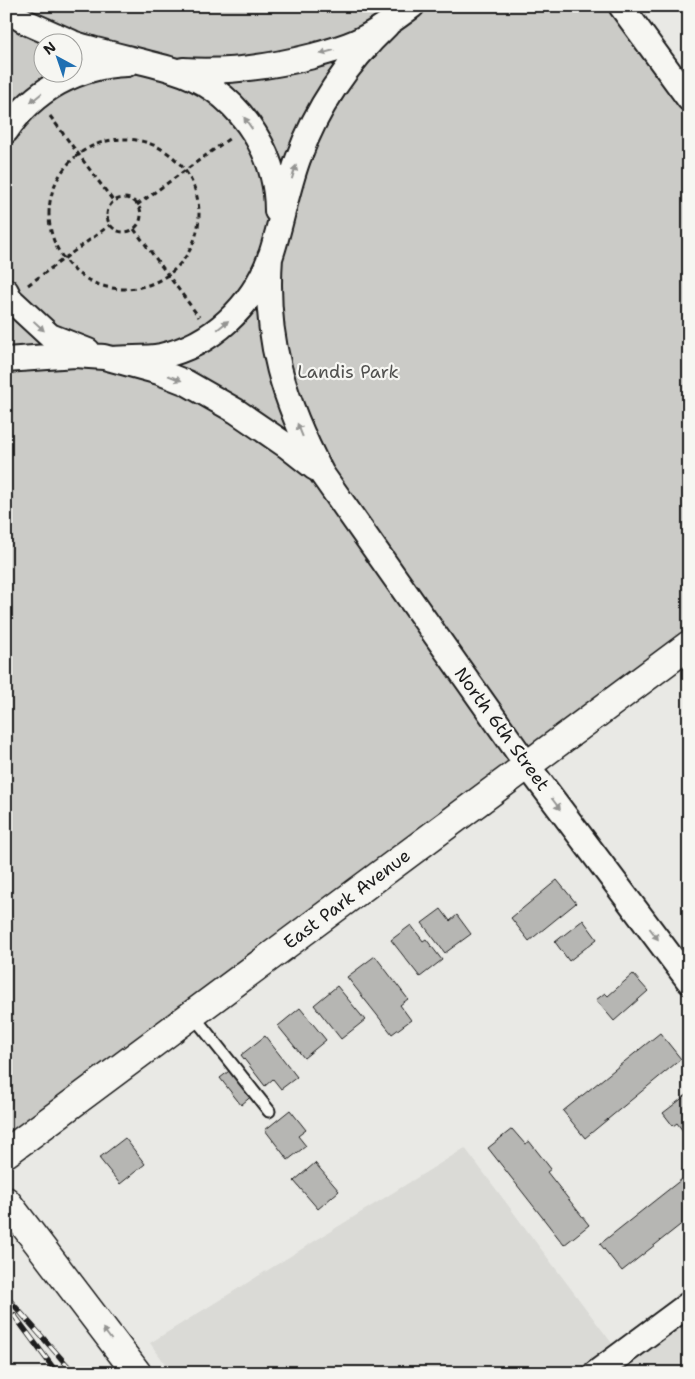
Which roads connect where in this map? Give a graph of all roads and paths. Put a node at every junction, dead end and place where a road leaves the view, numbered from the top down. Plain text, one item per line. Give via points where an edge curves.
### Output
1 (412, 6) edge
2 (621, 6) edge
3 (6, 10) edge
4 (387, 25) junction
5 (48, 32) edge
6 (82, 46) edge
7 (168, 68) junction
8 (36, 97) junction
9 (689, 99) edge
10 (249, 124) junction
11 (6, 131) edge
12 (78, 154) junction
13 (185, 170) junction
14 (114, 202) junction
15 (137, 205) junction
16 (110, 225) junction
17 (134, 229) junction
18 (271, 255) junction
19 (64, 259) junction
20 (168, 274) junction
21 (8, 295) edge
22 (212, 334) junction
23 (108, 358) junction
24 (6, 360) edge
25 (322, 474) junction
26 (689, 645) edge
27 (527, 765) junction
28 (689, 981) edge
29 (192, 1014) junction
30 (269, 1112) dead end
31 (6, 1153) edge
32 (6, 1201) edge
33 (689, 1304) edge
34 (137, 1373) edge
35 (596, 1373) edge

1 - 4 street
2 - 9 street
3 - 5 street, North 6th Street
4 -> 7 street via 341,48 273,65 225,71
18 -> 4 street via 298,159 317,113 355,58
6 - 7 street, North 6th Street
7 - 8 street via 124,64 96,68 68,78
10 -> 7 street, North 6th Street via 216,91
8 -> 11 street
8 - 12 path
10 - 13 path
10 - 18 street, North 6th Street via 267,156 275,184 278,209
12 - 13 path via 109,140 137,140 163,150
12 - 14 path
12 - 19 path via 58,178 49,207 52,235
13 - 15 path
13 - 20 path via 194,185 199,220 187,255
14 - 15 path via 129,199
14 - 16 path via 107,214
15 - 17 path via 140,219
16 - 17 path via 121,232
16 - 19 path
17 - 20 path
22 -> 18 street via 246,302
25 -> 18 street, North 6th Street via 302,436 277,361 268,300
19 - 20 path via 88,280 115,288 147,285
19 - 21 path
20 - 22 path
21 -> 23 street, North 6th Street via 50,336
22 - 23 street via 162,356
23 - 24 street via 75,355
23 -> 25 street, North 6th Street via 159,372 196,388 261,428
25 - 27 street, North 6th Street
26 - 27 main road, East Park Avenue
27 -> 28 street, North 6th Street
27 - 29 main road, East Park Avenue
29 - 30 lane
29 - 31 main road, East Park Avenue
34 -> 32 main road
33 - 35 street

